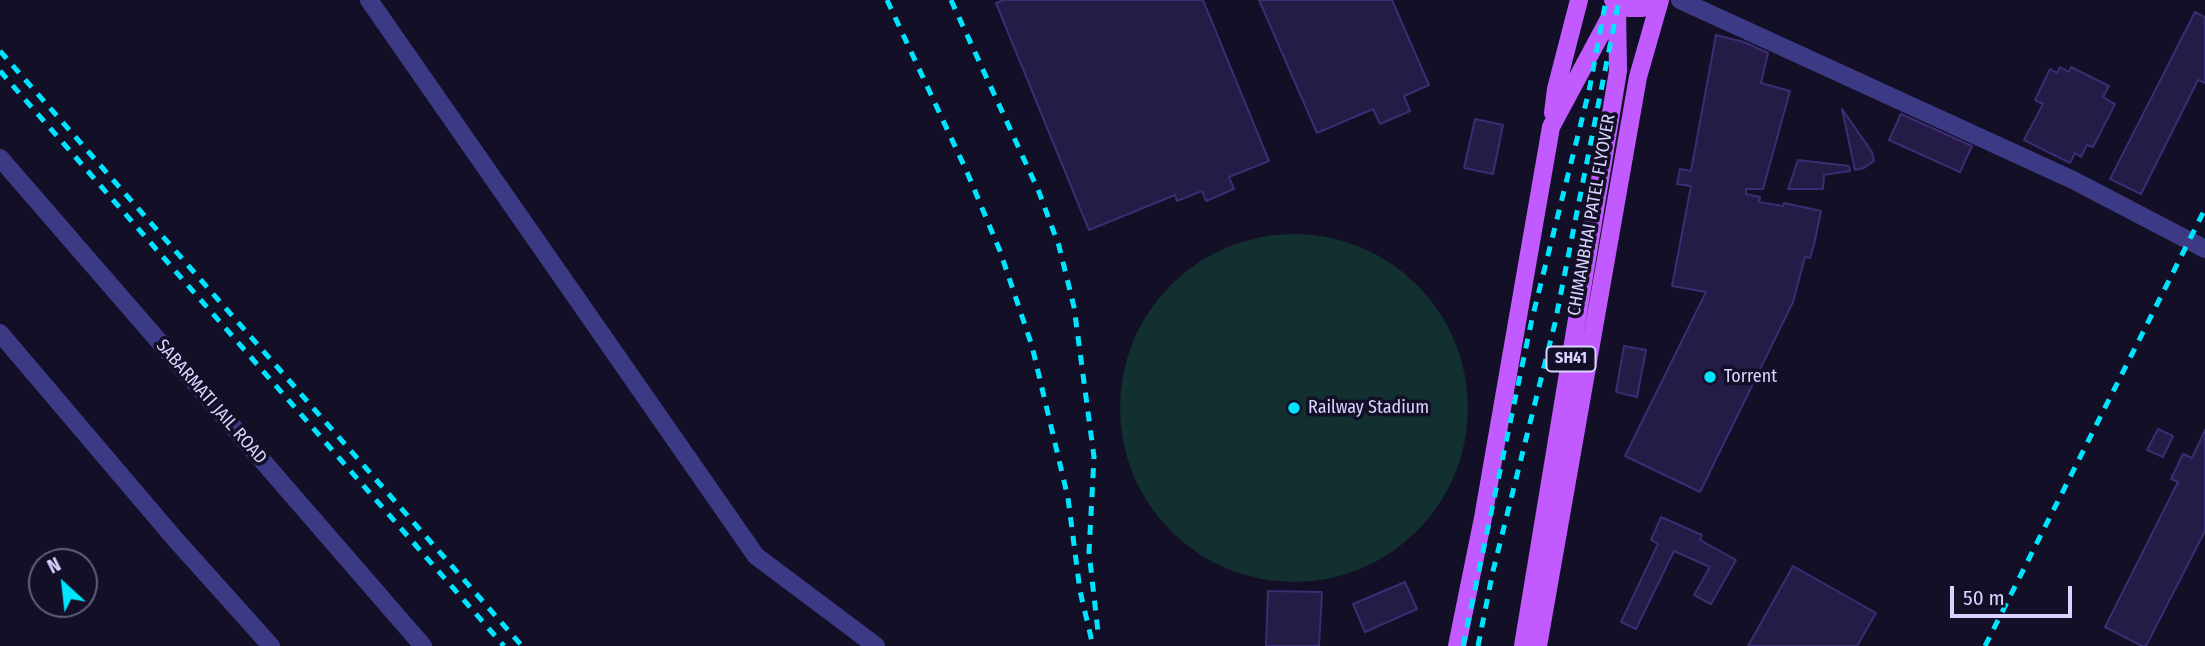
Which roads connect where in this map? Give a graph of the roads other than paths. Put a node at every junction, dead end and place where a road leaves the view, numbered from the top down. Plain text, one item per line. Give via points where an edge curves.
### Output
1 (369, 0) edge
2 (1579, 0) edge
3 (1658, 0) edge
4 (1681, 0) edge
5 (1615, 2) edge
6 (1551, 127) junction
7 (0, 158) edge
8 (2205, 249) edge
9 (0, 333) edge
10 (271, 646) edge
11 (423, 646) edge
12 (876, 646) edge
13 (1457, 646) edge
14 (1523, 646) edge
15 (1538, 646) edge

1 - 12 street via 756,556
2 - 6 main road
3 - 5 main road via 1642,8
3 - 15 main road, CHIMANBHAI PATEL FLYOVER / SH41 via 1638,77
4 - 8 street via 2073,180
5 - 6 main road
5 - 14 main road, CHIMANBHAI PATEL FLYOVER / SH41 via 1618,71
6 - 13 main road
7 - 11 street, SABARMATI JAIL ROAD
9 - 10 street

